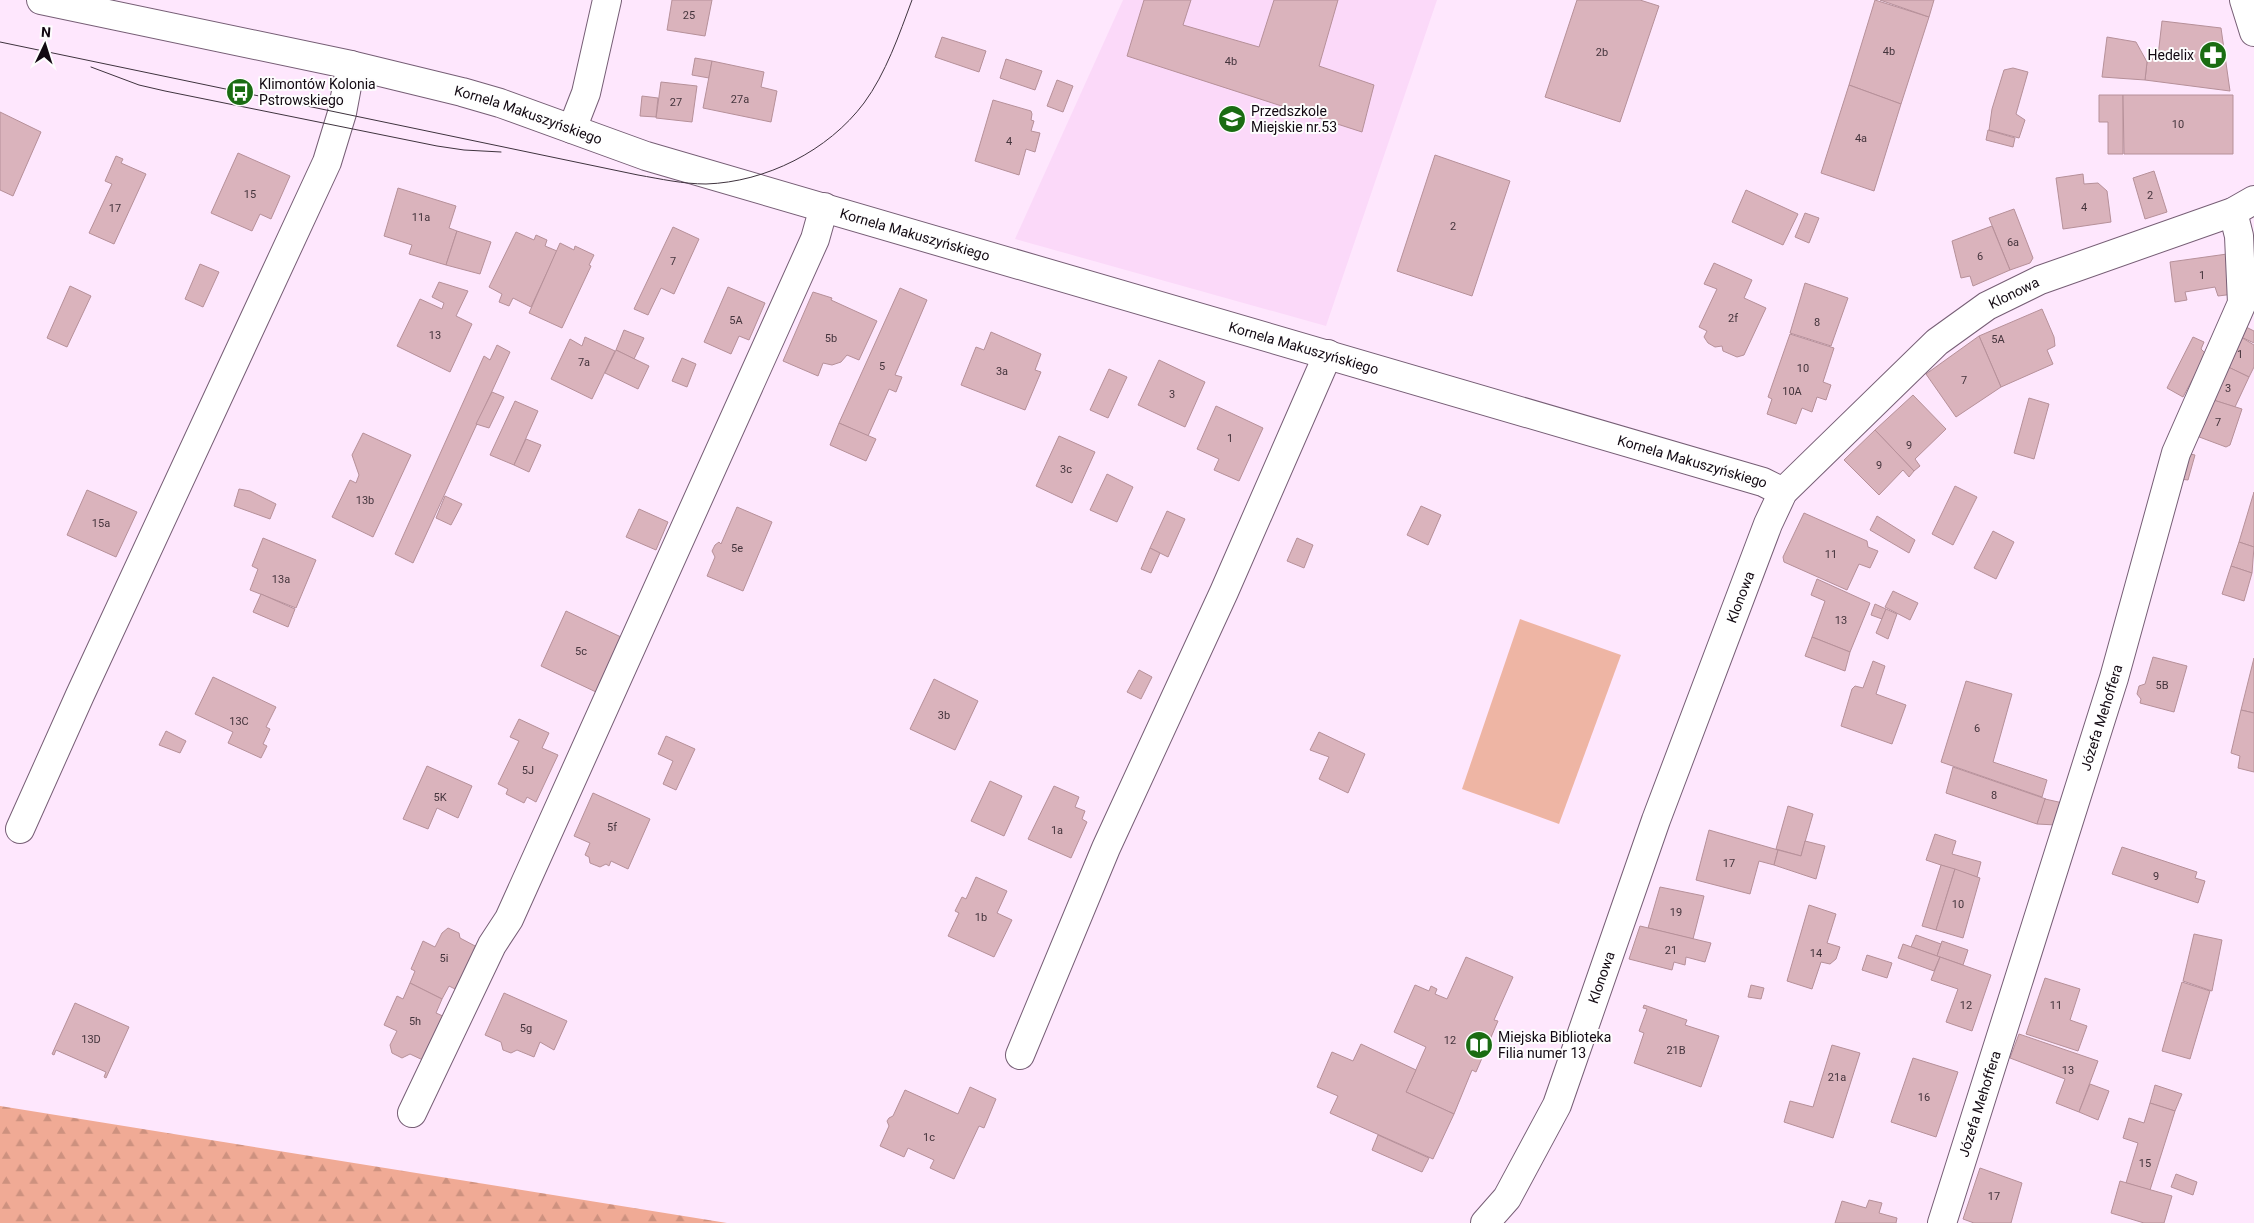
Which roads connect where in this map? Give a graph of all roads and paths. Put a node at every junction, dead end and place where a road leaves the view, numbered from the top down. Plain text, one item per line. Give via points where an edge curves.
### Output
1 (40, 0) edge
2 (607, 0) edge
3 (2244, 0) edge
4 (2254, 32) edge
5 (352, 65) junction
6 (572, 129) junction
7 (2244, 206) edge
8 (824, 207) junction
9 (1328, 354) junction
10 (1783, 492) junction
11 (20, 829) dead end
12 (1020, 1055) dead end
13 (412, 1113) dead end
14 (1485, 1223) edge
15 (1942, 1223) edge

1 - 5 street, Kornela Makuszyńskiego
2 - 6 street via 586,93
3 - 4 street
5 - 6 street, Kornela Makuszyńskiego via 462,92
5 - 11 street via 327,162
6 - 8 street, Kornela Makuszyńskiego via 646,156
7 - 10 street, Klonowa via 2040,280 1987,306 1936,342
7 - 15 street, Józefa Mehoffera via 2239,236 2242,303 2176,453 2114,678
8 - 9 street, Kornela Makuszyńskiego
8 - 13 street via 811,248 518,901 492,944
9 - 10 street, Kornela Makuszyńskiego via 1763,482
9 - 12 street via 1232,575 1106,848
10 - 14 street, Klonowa via 1656,820 1557,1105 1507,1198

